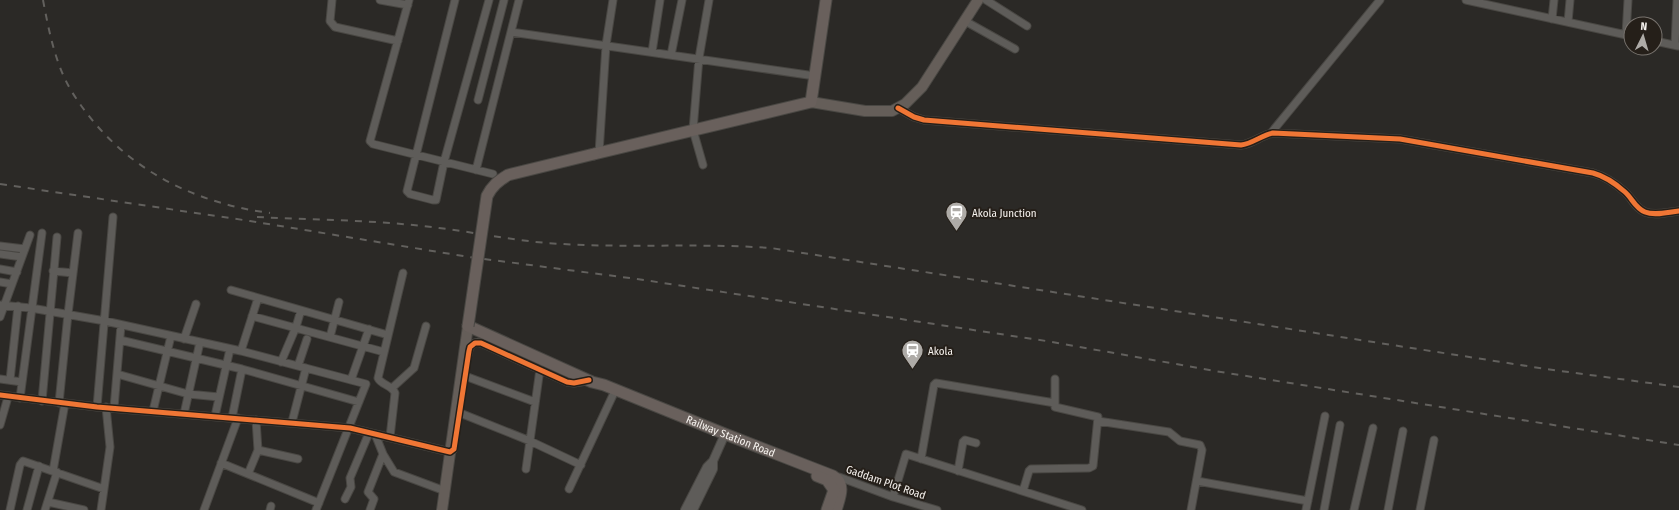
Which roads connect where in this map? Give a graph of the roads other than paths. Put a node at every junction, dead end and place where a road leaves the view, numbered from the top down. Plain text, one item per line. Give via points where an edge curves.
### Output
1 (332, 0) edge
2 (380, 0) edge
3 (455, 0) edge
4 (489, 0) edge
5 (504, 0) edge
6 (519, 0) edge
7 (613, 0) edge
8 (660, 0) edge
9 (682, 0) edge
10 (709, 0) edge
11 (826, 0) edge
12 (978, 0) edge
13 (986, 0) edge
14 (1380, 0) edge
15 (1466, 0) edge
16 (1554, 0) edge
17 (1570, 0) edge
18 (1628, 0) edge
19 (1677, 0) edge
20 (409, 2) edge
21 (1628, 16) edge
22 (1552, 19) junction
23 (965, 21) junction
24 (1568, 22) junction
25 (1027, 26) dead end
26 (511, 32) junction
27 (1623, 34) edge
28 (398, 41) junction
29 (1663, 43) edge
30 (606, 45) junction
31 (1677, 46) edge
32 (1015, 49) dead end
33 (652, 52) junction
34 (672, 55) junction
35 (699, 58) junction
36 (814, 76) junction
37 (478, 100) dead end
38 (811, 102) junction
39 (898, 108) junction
40 (692, 130) junction
41 (1271, 133) junction
42 (596, 154) junction
43 (415, 155) junction
44 (444, 162) junction
45 (703, 165) dead end
46 (476, 170) junction
47 (493, 174) dead end
48 (1679, 211) edge
49 (113, 217) dead end
50 (42, 233) dead end
51 (78, 233) dead end
52 (30, 235) dead end
53 (57, 237) dead end
54 (0, 246) edge
55 (25, 249) junction
56 (0, 254) edge
57 (22, 257) junction
58 (0, 269) edge
59 (53, 271) junction
60 (17, 272) junction
61 (73, 273) junction
62 (403, 273) dead end
63 (0, 282) edge
64 (12, 284) junction
65 (231, 290) dead end
66 (258, 298) junction
67 (339, 302) dead end
68 (196, 304) dead end
69 (2, 305) edge
70 (18, 306) junction
71 (31, 308) junction
72 (300, 310) junction
73 (49, 311) junction
74 (68, 314) junction
75 (0, 316) edge
76 (252, 316) junction
77 (335, 320) junction
78 (105, 321) junction
79 (121, 325) junction
80 (426, 326) dead end
81 (468, 326) junction
82 (296, 327) junction
83 (369, 329) junction
84 (388, 335) junction
85 (171, 336) junction
86 (330, 337) junction
87 (184, 339) junction
88 (120, 340) junction
89 (307, 340) dead end
90 (200, 342) junction
91 (364, 346) junction
92 (230, 349) junction
93 (241, 351) junction
94 (167, 352) junction
95 (384, 352) junction
96 (196, 358) junction
97 (281, 362) junction
98 (226, 366) junction
99 (298, 366) junction
100 (306, 368) junction
101 (242, 369) junction
102 (540, 369) junction
103 (117, 374) junction
104 (465, 376) junction
105 (0, 379) edge
106 (10, 380) junction
107 (351, 380) junction
108 (378, 380) junction
109 (1055, 380) dead end
110 (591, 381) junction
111 (22, 382) junction
112 (366, 384) junction
113 (159, 386) junction
114 (301, 386) junction
115 (392, 388) junction
116 (188, 394) junction
117 (0, 395) edge
118 (613, 395) junction
119 (8, 396) junction
120 (219, 397) junction
121 (20, 398) junction
122 (42, 401) junction
123 (359, 402) junction
124 (535, 402) junction
125 (1055, 402) junction
126 (62, 403) junction
127 (97, 407) junction
128 (106, 408) junction
129 (114, 408) junction
130 (153, 411) junction
131 (460, 413) junction
132 (184, 414) junction
133 (215, 416) junction
134 (1326, 416) dead end
135 (235, 418) junction
136 (256, 420) junction
137 (1098, 420) junction
138 (292, 422) junction
139 (0, 425) edge
140 (1340, 425) dead end
141 (350, 428) junction
142 (1372, 428) dead end
143 (1403, 431) dead end
144 (372, 434) junction
145 (390, 437) junction
146 (724, 437) junction
147 (1434, 440) dead end
148 (530, 441) junction
149 (976, 443) dead end
150 (451, 449) junction
151 (258, 450) junction
152 (383, 454) junction
153 (298, 459) dead end
154 (921, 459) junction
155 (713, 461) junction
156 (222, 463) junction
157 (581, 465) junction
158 (39, 466) junction
159 (526, 469) dead end
160 (958, 471) junction
161 (56, 472) junction
162 (248, 474) junction
163 (1197, 481) junction
164 (834, 482) junction
165 (104, 489) junction
166 (569, 489) dead end
167 (445, 491) junction
168 (1023, 491) junction
169 (893, 497) junction
170 (345, 499) dead end
171 (1308, 501) junction
172 (48, 502) junction
173 (318, 506) edge
174 (10, 510) edge
175 (26, 510) edge
176 (45, 510) edge
177 (84, 510) edge
178 (101, 510) edge
179 (204, 510) edge
180 (370, 510) edge
181 (442, 510) edge
182 (686, 510) edge
183 (693, 510) edge
184 (827, 510) edge
185 (836, 510) edge
186 (937, 510) edge
187 (1082, 510) edge
188 (1191, 510) edge
189 (1306, 510) edge
190 (1324, 510) edge
191 (1354, 510) edge
192 (1388, 510) edge
193 (1420, 510) edge

1 - 28 street via 330,21 335,28
2 - 20 street
3 - 43 street
4 - 44 street
5 - 37 street
6 - 26 street
7 - 30 street
8 - 33 street
9 - 34 street
10 - 35 street
11 - 36 highway
12 - 23 main road
13 - 25 street
14 - 41 street
15 - 22 street
16 - 22 street
17 - 24 street
18 - 21 street
19 - 31 street
20 - 28 street
22 - 24 street
23 - 32 street
23 - 39 main road via 922,87
24 - 27 street
26 - 30 street
26 - 46 street
28 - 43 street via 370,141
29 - 31 street
30 - 33 street
30 - 42 street
33 - 34 street
34 - 35 street
35 - 36 street
35 - 40 street
36 - 38 highway
38 - 39 main road via 864,111 892,111
38 - 40 highway
39 - 41 street via 924,120 1241,145
40 - 42 highway
40 - 45 street
41 - 48 street via 1400,139 1593,173 1625,192 1645,212 1654,214
42 - 81 highway, bridge via 508,175 491,188 487,196
43 - 44 street
43 - 44 street via 407,191 432,200 436,200
44 - 46 street
46 - 47 street
49 - 78 street
50 - 71 street
51 - 61 street
52 - 55 street
53 - 59 street
54 - 55 street
55 - 57 street
56 - 57 street
57 - 60 street
58 - 60 street
59 - 61 street
59 - 73 street
60 - 64 street
61 - 74 street
62 - 84 street
63 - 64 street
64 - 69 street
65 - 66 street
66 - 72 street
66 - 76 street
67 - 77 street
68 - 87 street
69 - 70 street
69 - 75 street
70 - 71 street
70 - 106 street
71 - 73 street
71 - 111 street
72 - 77 street
72 - 82 street
73 - 74 street
73 - 122 street
74 - 78 street
74 - 126 street
76 - 82 street
76 - 93 street
77 - 83 street
77 - 86 street
78 - 79 street
78 - 127 street
79 - 85 street
79 - 88 street
80 - 115 street via 414,368
81 - 110 highway, Railway Station Road
81 - 150 main road
82 - 86 street
82 - 97 street
83 - 84 street
83 - 91 street
84 - 95 street
85 - 87 street
85 - 94 street
86 - 91 street
87 - 90 street
88 - 94 street
88 - 103 street
89 - 99 street
90 - 92 street
90 - 96 street
91 - 95 street
91 - 107 street
92 - 93 street
92 - 98 street
93 - 97 street
94 - 96 street
94 - 113 street
95 - 108 street
96 - 98 street
96 - 116 street
97 - 99 street
98 - 101 street
98 - 120 street
99 - 100 street
100 - 107 street
100 - 114 street
101 - 114 street
101 - 135 street
102 - 104 street via 478,342 470,347
102 - 110 street via 570,382
102 - 124 street
103 - 113 street
103 - 129 street
104 - 124 street
104 - 131 street
105 - 106 street
106 - 111 street
107 - 112 street
108 - 112 street
108 - 115 street
109 - 125 street
110 - 118 highway, Railway Station Road via 602,391
110 - 146 highway, Railway Station Road
111 - 121 street
112 - 123 street
113 - 116 street
113 - 130 street
114 - 123 street
114 - 138 street
115 - 145 street via 395,393
116 - 120 street
116 - 132 street
117 - 119 street
118 - 146 highway, Railway Station Road
118 - 157 street
119 - 121 street
119 - 139 street
120 - 133 street
121 - 122 street
122 - 126 street
123 - 141 street
124 - 148 street
125 - 137 street via 1056,408 1097,416
125 - 154 street via 936,383
126 - 127 street
126 - 161 street
127 - 128 street
128 - 129 street
128 - 165 street via 110,447
129 - 130 street
130 - 132 street
131 - 148 street
131 - 150 street via 454,449
132 - 133 street
133 - 135 street
134 - 171 street
135 - 136 street
135 - 156 street
136 - 138 street
136 - 151 street
137 - 163 street via 1169,432 1180,441 1200,445 1202,450
137 - 168 street via 1092,467 1031,469
138 - 141 street
140 - 190 street
141 - 144 street
141 - 173 street
142 - 191 street
143 - 192 street
144 - 145 street
144 - 152 street
144 - 170 street via 350,478 351,487
145 - 150 street
146 - 155 street
146 - 164 highway, Railway Station Road
147 - 193 street
148 - 157 street
148 - 159 street
149 - 160 street via 965,440 963,442
150 - 167 main road
151 - 153 street
151 - 162 street
152 - 167 street via 390,468 397,474
152 - 180 street via 368,492 374,499
154 - 160 street
154 - 169 street via 906,454
155 - 182 street via 707,467
155 - 183 street via 713,469
156 - 162 street
156 - 179 street
157 - 166 street
158 - 161 street
158 - 174 street via 25,461 21,463
158 - 175 street
160 - 168 street
161 - 165 street
161 - 172 street
162 - 173 street
163 - 171 street
163 - 188 street
164 - 169 street, Gaddam Plot Road via 839,476
164 - 184 highway
164 - 185 highway via 842,490
165 - 178 street
167 - 181 main road
168 - 187 street
169 - 186 street, Gaddam Plot Road
171 - 189 street
172 - 176 street
172 - 177 street

